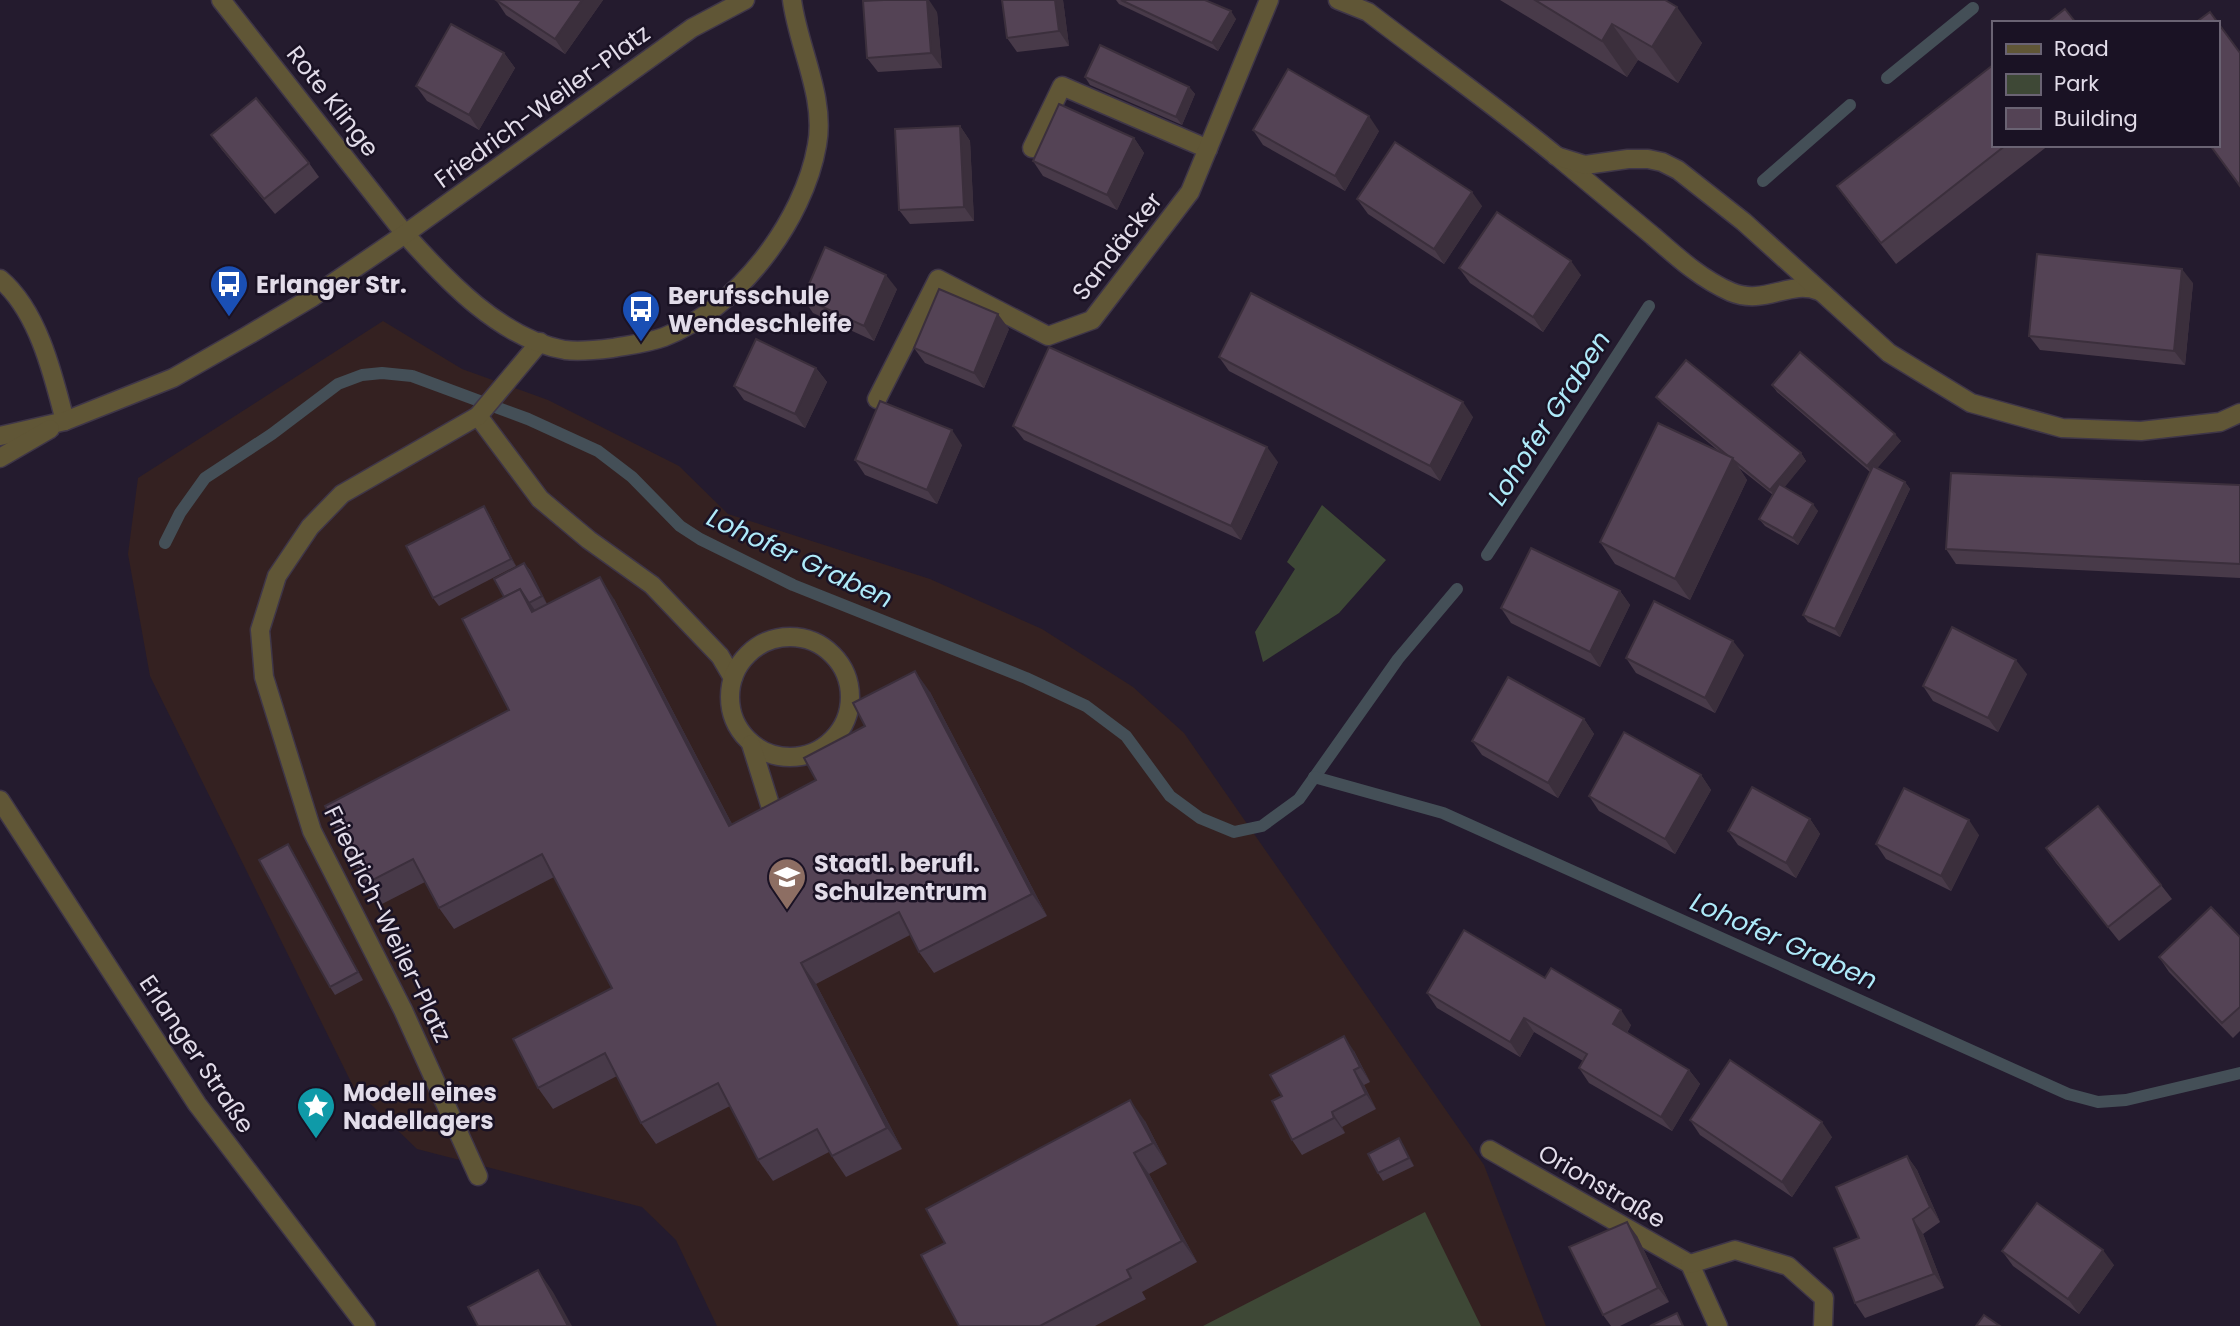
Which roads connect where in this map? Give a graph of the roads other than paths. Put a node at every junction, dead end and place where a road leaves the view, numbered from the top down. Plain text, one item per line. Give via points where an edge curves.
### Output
1 (221, 0) edge
2 (745, 0) edge
3 (792, 0) edge
4 (1269, 0) edge
5 (1338, 0) edge
6 (1372, 6) edge
7 (1032, 148) dead end
8 (1208, 149) junction
9 (1556, 156) junction
10 (405, 234) junction
11 (0, 279) edge
12 (1819, 291) junction
13 (540, 342) junction
14 (877, 399) dead end
15 (2240, 413) edge
16 (478, 416) junction
17 (65, 421) junction
18 (0, 436) edge
19 (0, 458) edge
20 (733, 678) junction
21 (751, 744) junction
22 (0, 800) edge
23 (778, 829) edge
24 (1490, 1150) dead end
25 (478, 1176) dead end
26 (1690, 1264) junction
27 (366, 1326) edge
28 (1718, 1326) edge
29 (1823, 1326) edge

1 - 10 street, Rote Klinge
2 - 10 street, Friedrich-Weiler-Platz via 692,27
3 - 13 street via 818,114 818,142 800,203 784,230 717,305 665,337 594,350 565,350
4 - 8 street, Sandäcker
5 - 6 street
6 - 9 street
7 - 8 street via 1062,86
8 - 14 street, Sandäcker via 1190,192 1092,320 1048,336 939,279
9 - 12 street via 1585,165 1648,159 1678,170 1744,222
9 - 12 street via 1696,272 1732,292 1750,297 1797,287
10 - 13 street via 472,302
10 - 17 street, Friedrich-Weiler-Platz via 311,298 191,369
11 - 17 street via 11,288 43,344
12 - 15 street via 1889,353 1971,403 2062,428 2141,431 2220,422
13 - 16 street, Friedrich-Weiler-Platz
16 - 20 street via 540,499 652,585 720,656
16 - 25 street, Friedrich-Weiler-Platz via 342,494 310,527 277,576 260,630 264,677 312,831 403,1010
17 - 18 street
17 - 19 street
20 - 21 street via 730,708 737,728
20 - 21 street via 749,652 767,640 798,635 830,651 850,688 850,709 842,729 814,753 794,758 772,755
21 - 23 street
22 - 27 street, Erlanger Straße via 197,1104
24 - 26 street, Orionstraße
26 - 28 street
26 - 29 street via 1735,1250 1788,1266 1824,1298

